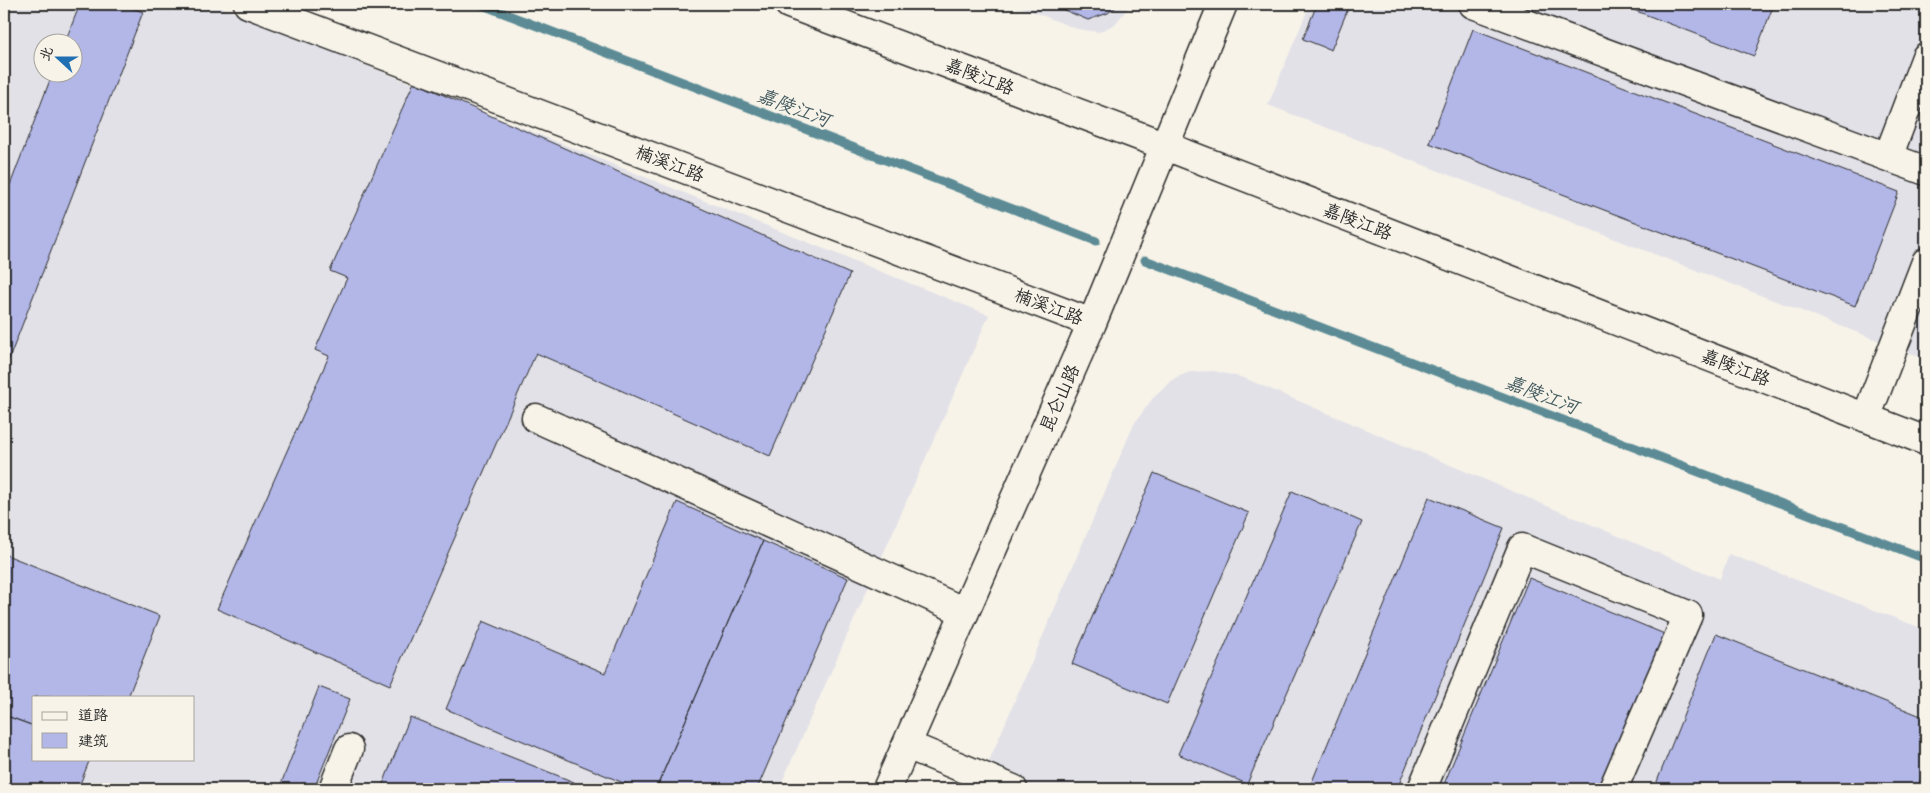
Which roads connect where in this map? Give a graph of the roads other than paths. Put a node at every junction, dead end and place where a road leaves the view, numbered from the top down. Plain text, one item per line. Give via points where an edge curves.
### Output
1 (248, 4) edge
2 (789, 4) edge
3 (1223, 4) edge
4 (1473, 4) edge
5 (1926, 57) edge
6 (1163, 145) junction
7 (1888, 157) junction
8 (1926, 171) edge
9 (1926, 262) edge
10 (1092, 323) junction
11 (536, 418) dead end
12 (1866, 418) junction
13 (1926, 441) edge
14 (965, 612) junction
15 (907, 745) junction
16 (349, 749) dead end
17 (334, 789) edge
18 (888, 789) edge
19 (1013, 789) edge
20 (1422, 789) edge
21 (1612, 789) edge

1 - 10 street, 楠溪江路
2 - 6 street, 嘉陵江路
3 - 6 street, 昆仑山路
4 - 7 street
5 - 7 street
6 - 10 street, 昆仑山路
6 - 12 street, 嘉陵江路
7 - 8 street
9 - 12 street
10 - 14 street, 昆仑山路
11 - 14 street
12 - 13 street, 嘉陵江路
14 - 15 street, 昆仑山路
15 - 18 street, 昆仑山路
15 - 19 street
16 - 17 street
20 - 21 street via 1522,548 1688,615

